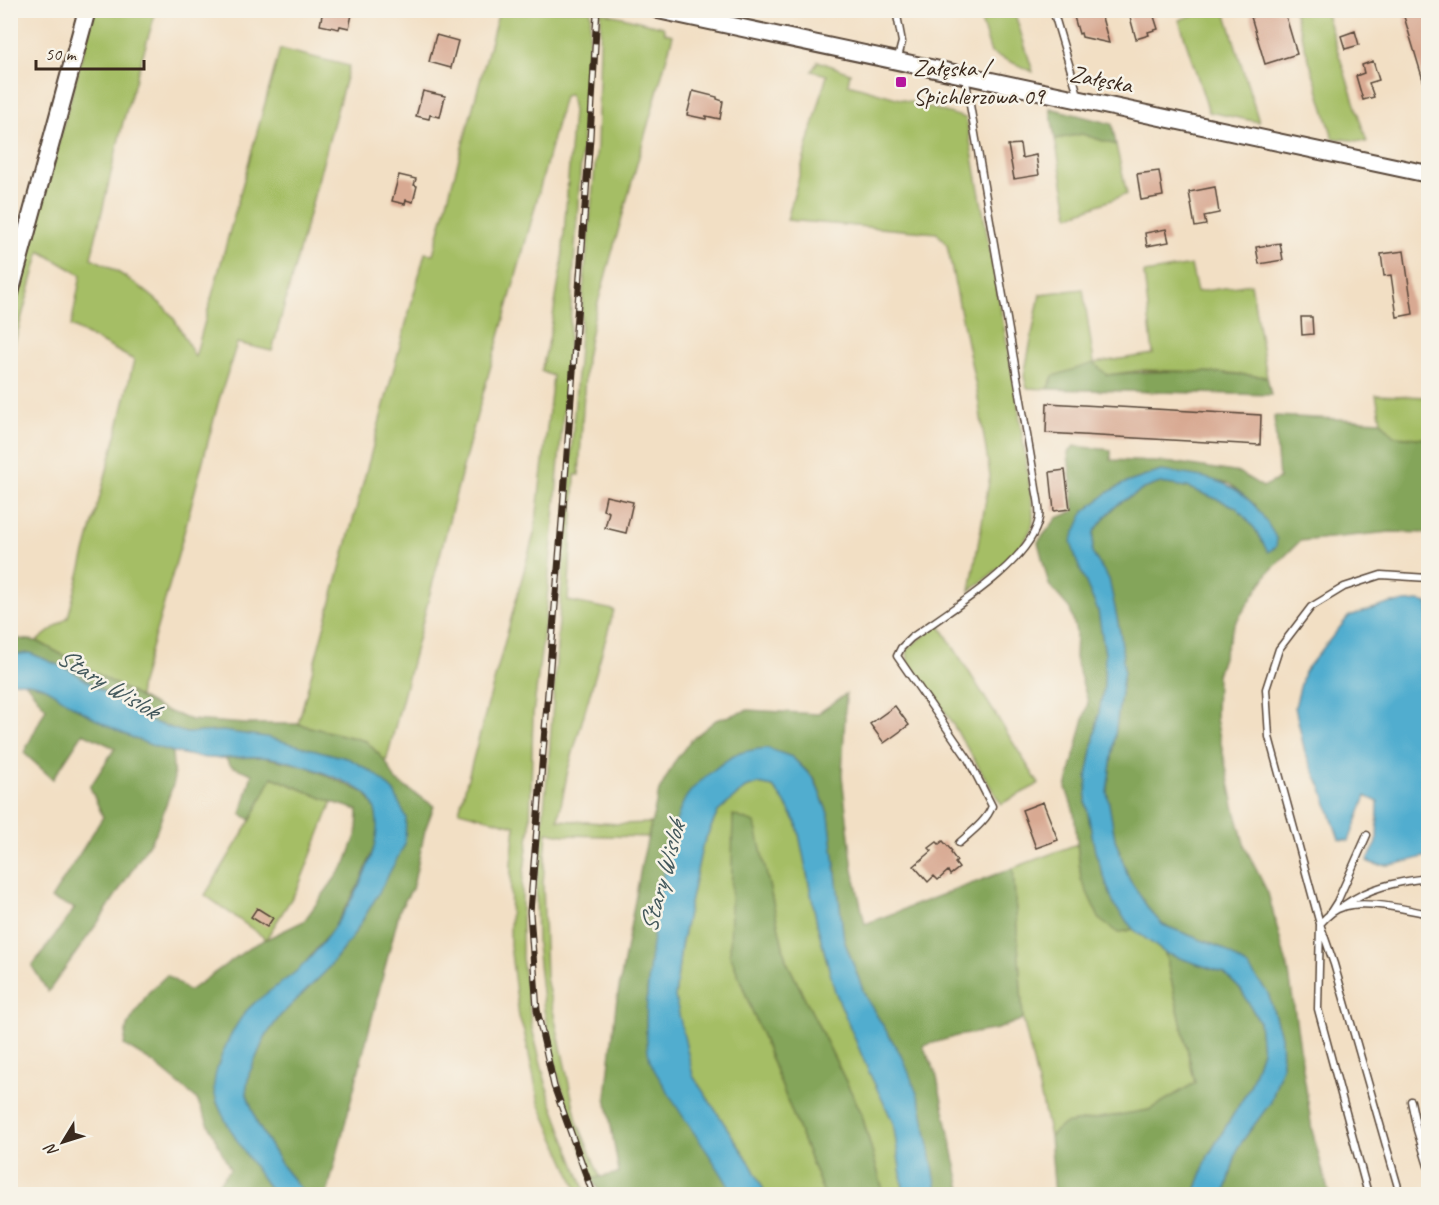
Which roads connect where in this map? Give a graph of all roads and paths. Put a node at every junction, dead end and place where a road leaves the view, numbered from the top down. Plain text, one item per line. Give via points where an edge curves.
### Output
1 (87, 10) edge
2 (658, 10) edge
3 (896, 10) edge
4 (1053, 10) edge
5 (897, 61) junction
6 (965, 76) junction
7 (1079, 98) junction
8 (1428, 174) edge
9 (10, 292) edge
10 (1428, 578) edge
11 (1366, 835) dead end
12 (959, 843) dead end
13 (1428, 878) edge
14 (1342, 907) junction
15 (1428, 914) edge
16 (1329, 915) junction
17 (1320, 924) junction
18 (1411, 1101) dead end
19 (1428, 1166) edge
20 (1368, 1194) edge
21 (1400, 1194) edge

1 - 9 street
2 - 5 street, Załęska
3 - 5 lane via 902,42
4 - 7 lane
5 - 6 street, Załęska
6 - 7 street, Załęska
6 - 12 lane via 1039,517 1033,536 1018,556 996,577 911,638 897,656 968,759 992,806
7 - 8 street, Załęska
10 - 17 lane via 1381,576 1344,586 1311,607 1279,649 1266,688 1269,737
11 - 16 lane
13 - 14 lane via 1400,881 1360,894
14 - 15 lane via 1368,905
14 - 16 lane
16 - 17 lane
17 - 20 lane via 1318,1009
17 - 21 lane
18 - 19 lane

